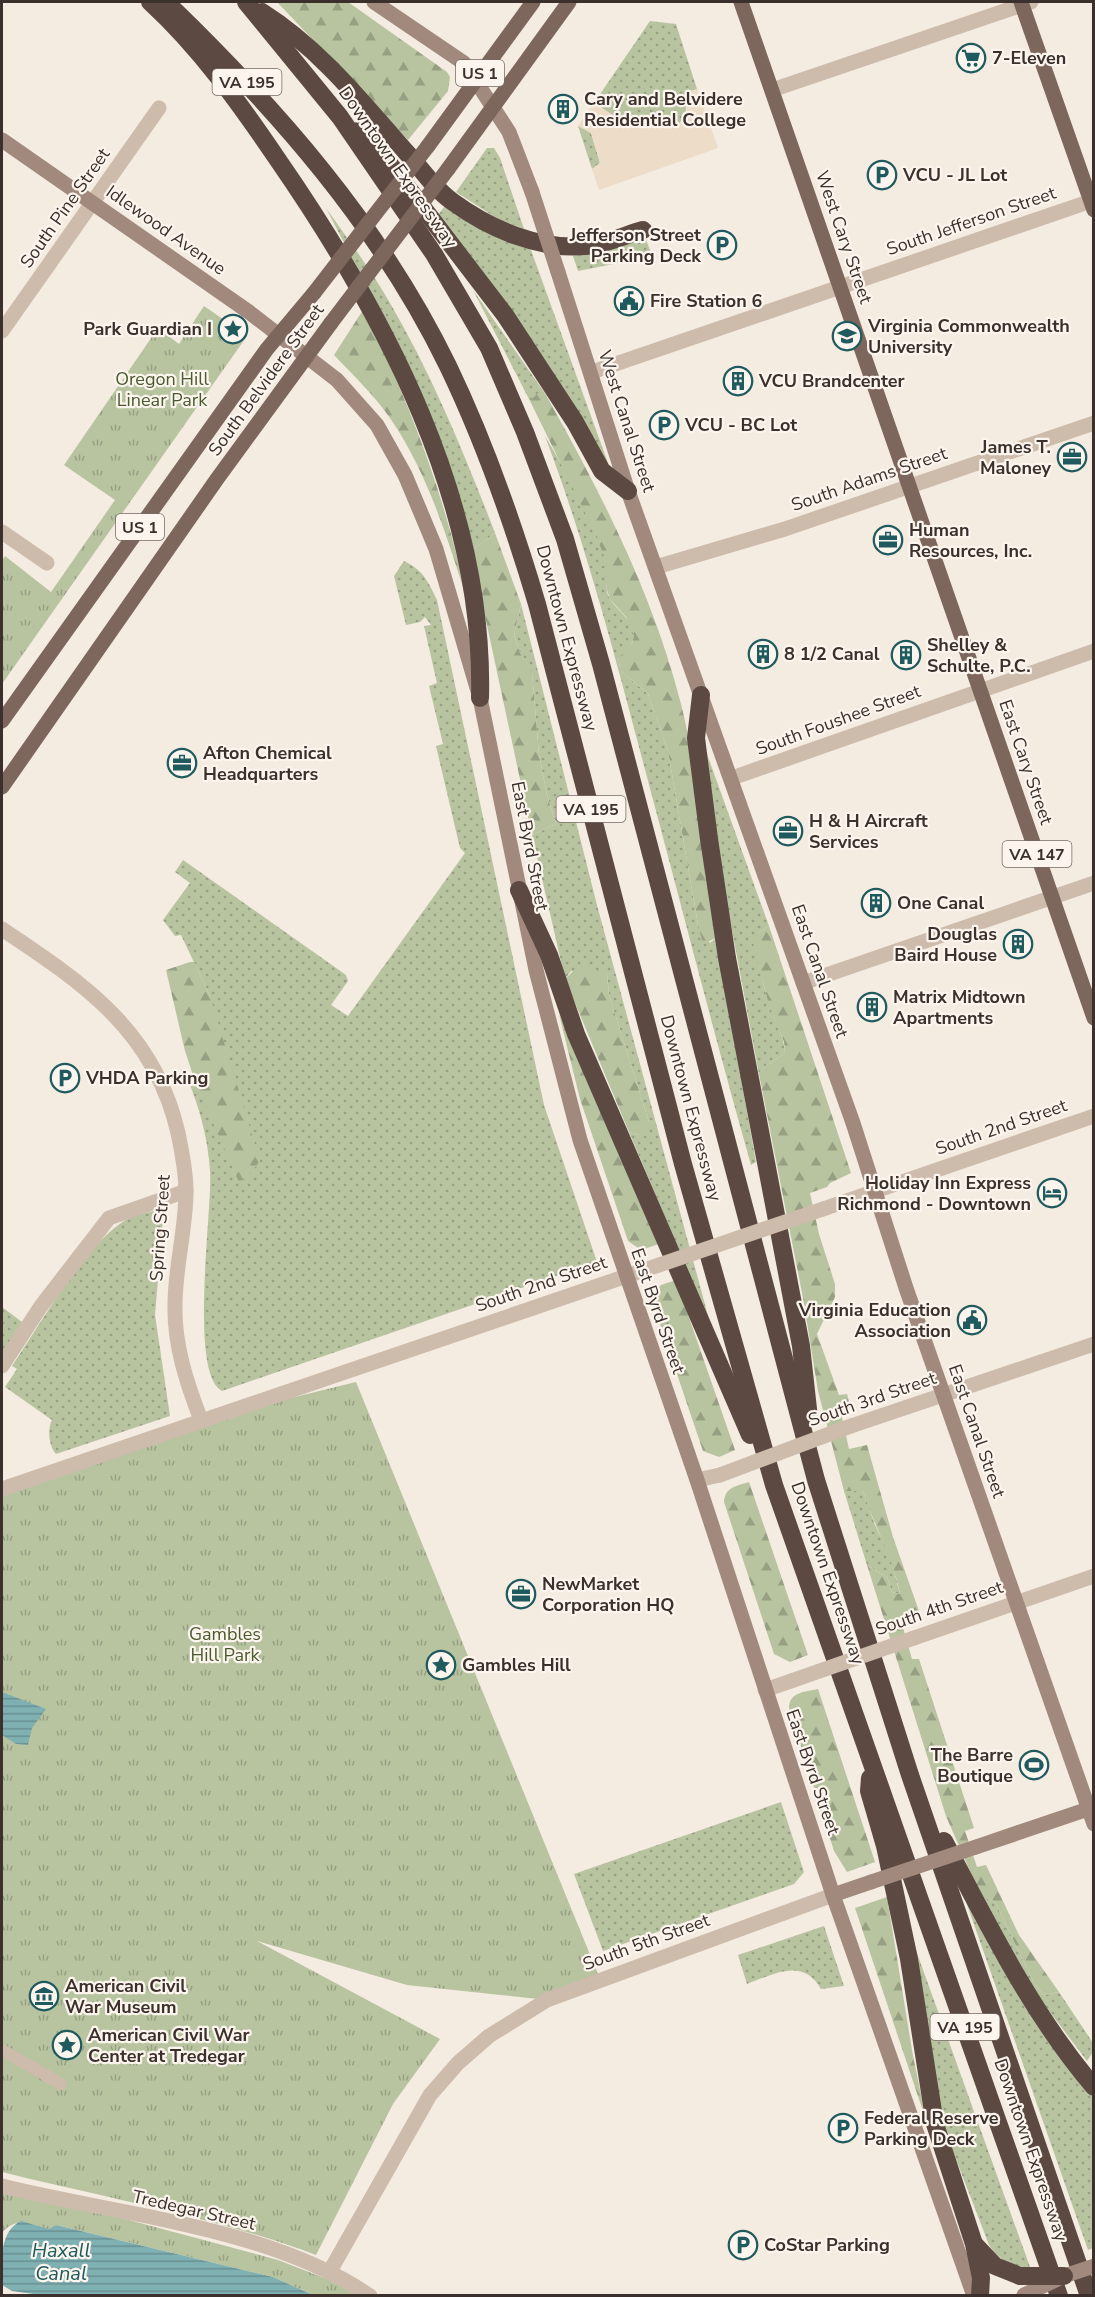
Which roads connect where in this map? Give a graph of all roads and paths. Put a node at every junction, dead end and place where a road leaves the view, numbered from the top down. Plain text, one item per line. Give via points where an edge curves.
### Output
1 (150, 2) edge
2 (166, 2) edge
3 (246, 2) edge
4 (375, 2) edge
5 (533, 2) edge
6 (569, 2) edge
7 (741, 2) edge
8 (1025, 2) edge
9 (475, 81) junction
10 (772, 90) junction
11 (159, 108) dead end
12 (494, 109) junction
13 (340, 117) junction
14 (2, 140) edge
15 (92, 203) junction
16 (1092, 204) edge
17 (643, 230) dead end
18 (841, 287) junction
19 (2, 331) edge
20 (279, 336) junction
21 (306, 356) junction
22 (592, 372) junction
23 (1094, 423) edge
24 (910, 486) junction
25 (628, 490) junction
26 (2, 532) edge
27 (47, 563) dead end
28 (656, 567) junction
29 (1094, 651) edge
30 (980, 689) junction
31 (701, 695) junction
32 (480, 698) junction
33 (2, 720) edge
34 (732, 778) junction
35 (2, 787) edge
36 (1094, 883) edge
37 (519, 890) junction
38 (1052, 897) junction
39 (2, 929) edge
40 (803, 983) junction
41 (1094, 1018) edge
42 (1094, 1116) edge
43 (186, 1191) junction
44 (874, 1191) junction
45 (625, 1275) junction
46 (1094, 1344) edge
47 (2, 1366) edge
48 (944, 1395) junction
49 (201, 1420) junction
50 (697, 1480) junction
51 (816, 1480) junction
52 (774, 1485) junction
53 (2, 1489) edge
54 (1094, 1576) edge
55 (1017, 1602) junction
56 (765, 1690) junction
57 (871, 1758) junction
58 (910, 1775) junction
59 (1091, 1807) edge
60 (1094, 1824) edge
61 (833, 1895) junction
62 (2, 2050) edge
63 (61, 2084) dead end
64 (1094, 2087) edge
65 (2, 2186) edge
66 (974, 2244) junction
67 (1094, 2266) edge
68 (330, 2271) junction
69 (1064, 2276) junction
70 (369, 2295) edge
71 (974, 2295) edge
72 (980, 2295) edge
73 (1024, 2295) edge
74 (1059, 2295) edge
75 (1089, 2295) edge

1 - 32 highway via 212,70 252,122 329,237 379,324 417,407 457,518 477,614 482,654
2 - 52 highway, Downtown Expressway / VA 195 via 261,97 368,230 447,365 483,448 514,528 537,604 683,1164
3 - 13 highway, Downtown Expressway / VA 195
3 - 17 highway via 287,28 451,201 479,219 536,242 564,247 588,246
4 - 9 main road, West Canal Street via 464,63
5 - 9 main road, South Belvidere Street / US 1
6 - 12 main road, South Belvidere Street / US 1
7 - 10 main road, West Cary Street / VA 147
8 - 10 street
8 - 16 main road
9 - 12 main road, West Canal Street
9 - 20 main road, South Belvidere Street / US 1, bridge
10 - 18 main road, West Cary Street / VA 147
11 - 15 street, South Pine Street
12 - 21 main road, South Belvidere Street / US 1, bridge
12 - 22 main road, West Canal Street, bridge via 509,132 532,192
13 - 25 highway via 378,148 399,175 505,315 602,471
13 - 51 highway, Downtown Expressway / VA 195 via 434,254 489,348 564,539 601,664
14 - 15 main road, Idlewood Avenue
15 - 19 street, South Pine Street
15 - 20 main road, Idlewood Avenue
16 - 18 street, South Jefferson Street
18 - 22 street, South Jefferson Street
18 - 24 main road, West Cary Street / VA 147
20 - 21 main road, Idlewood Avenue
20 - 33 main road, South Belvidere Street / US 1
21 - 32 main road, East Byrd Street via 349,392 394,451 436,549
21 - 35 main road, South Belvidere Street / US 1
22 - 25 main road, West Canal Street
23 - 24 street, South Adams Street
24 - 28 street, South Adams Street
24 - 30 main road, West Cary Street / VA 147
25 - 28 main road, West Canal Street
26 - 27 street
28 - 31 main road, West Canal Street
29 - 30 street, South Foushee Street
30 - 34 street, South Foushee Street
30 - 38 main road, East Cary Street / VA 147
31 - 34 main road, West Canal Street
31 - 51 highway via 696,738 709,839 727,958 801,1346
32 - 37 main road, East Byrd Street
34 - 40 main road, East Canal Street
36 - 38 street
37 - 45 main road, East Byrd Street via 568,1101
37 - 52 highway via 549,955 576,1034
38 - 40 street
38 - 41 main road, East Cary Street / VA 147
39 - 43 street, Spring Street via 88,989 135,1036 172,1109
40 - 44 main road, East Canal Street
42 - 44 street, South 2nd Street
43 - 47 street via 109,1218 41,1306
43 - 49 street, Spring Street via 174,1306 178,1348
44 - 45 street, South 2nd Street, bridge
44 - 48 main road, East Canal Street
45 - 49 street, South 2nd Street
45 - 50 main road, East Byrd Street
46 - 48 street, South 3rd Street
48 - 50 street, South 3rd Street, bridge
48 - 55 main road, East Canal Street
49 - 53 street, South 2nd Street
50 - 56 main road, East Byrd Street
51 - 58 highway, Downtown Expressway / VA 195
52 - 57 highway, Downtown Expressway / VA 195
54 - 55 street, South 4th Street
55 - 56 street, South 4th Street, bridge
55 - 59 main road, East Canal Street
56 - 61 main road, East Byrd Street
57 - 66 highway via 869,1791 909,1959 933,2115
57 - 74 highway, Downtown Expressway / VA 195
58 - 64 highway via 1012,1971
58 - 75 highway, Downtown Expressway / VA 195
59 - 60 main road, East Canal Street
59 - 61 main road, South 5th Street, bridge
61 - 68 street, South 5th Street via 547,2000 489,2036 430,2095
61 - 71 main road, East Byrd Street
62 - 63 street
65 - 68 street, Tredegar Street via 253,2243
66 - 69 highway, bridge via 995,2266 1020,2276
66 - 72 highway
67 - 69 main road, bridge
68 - 70 street, Tredegar Street
69 - 73 main road, bridge

